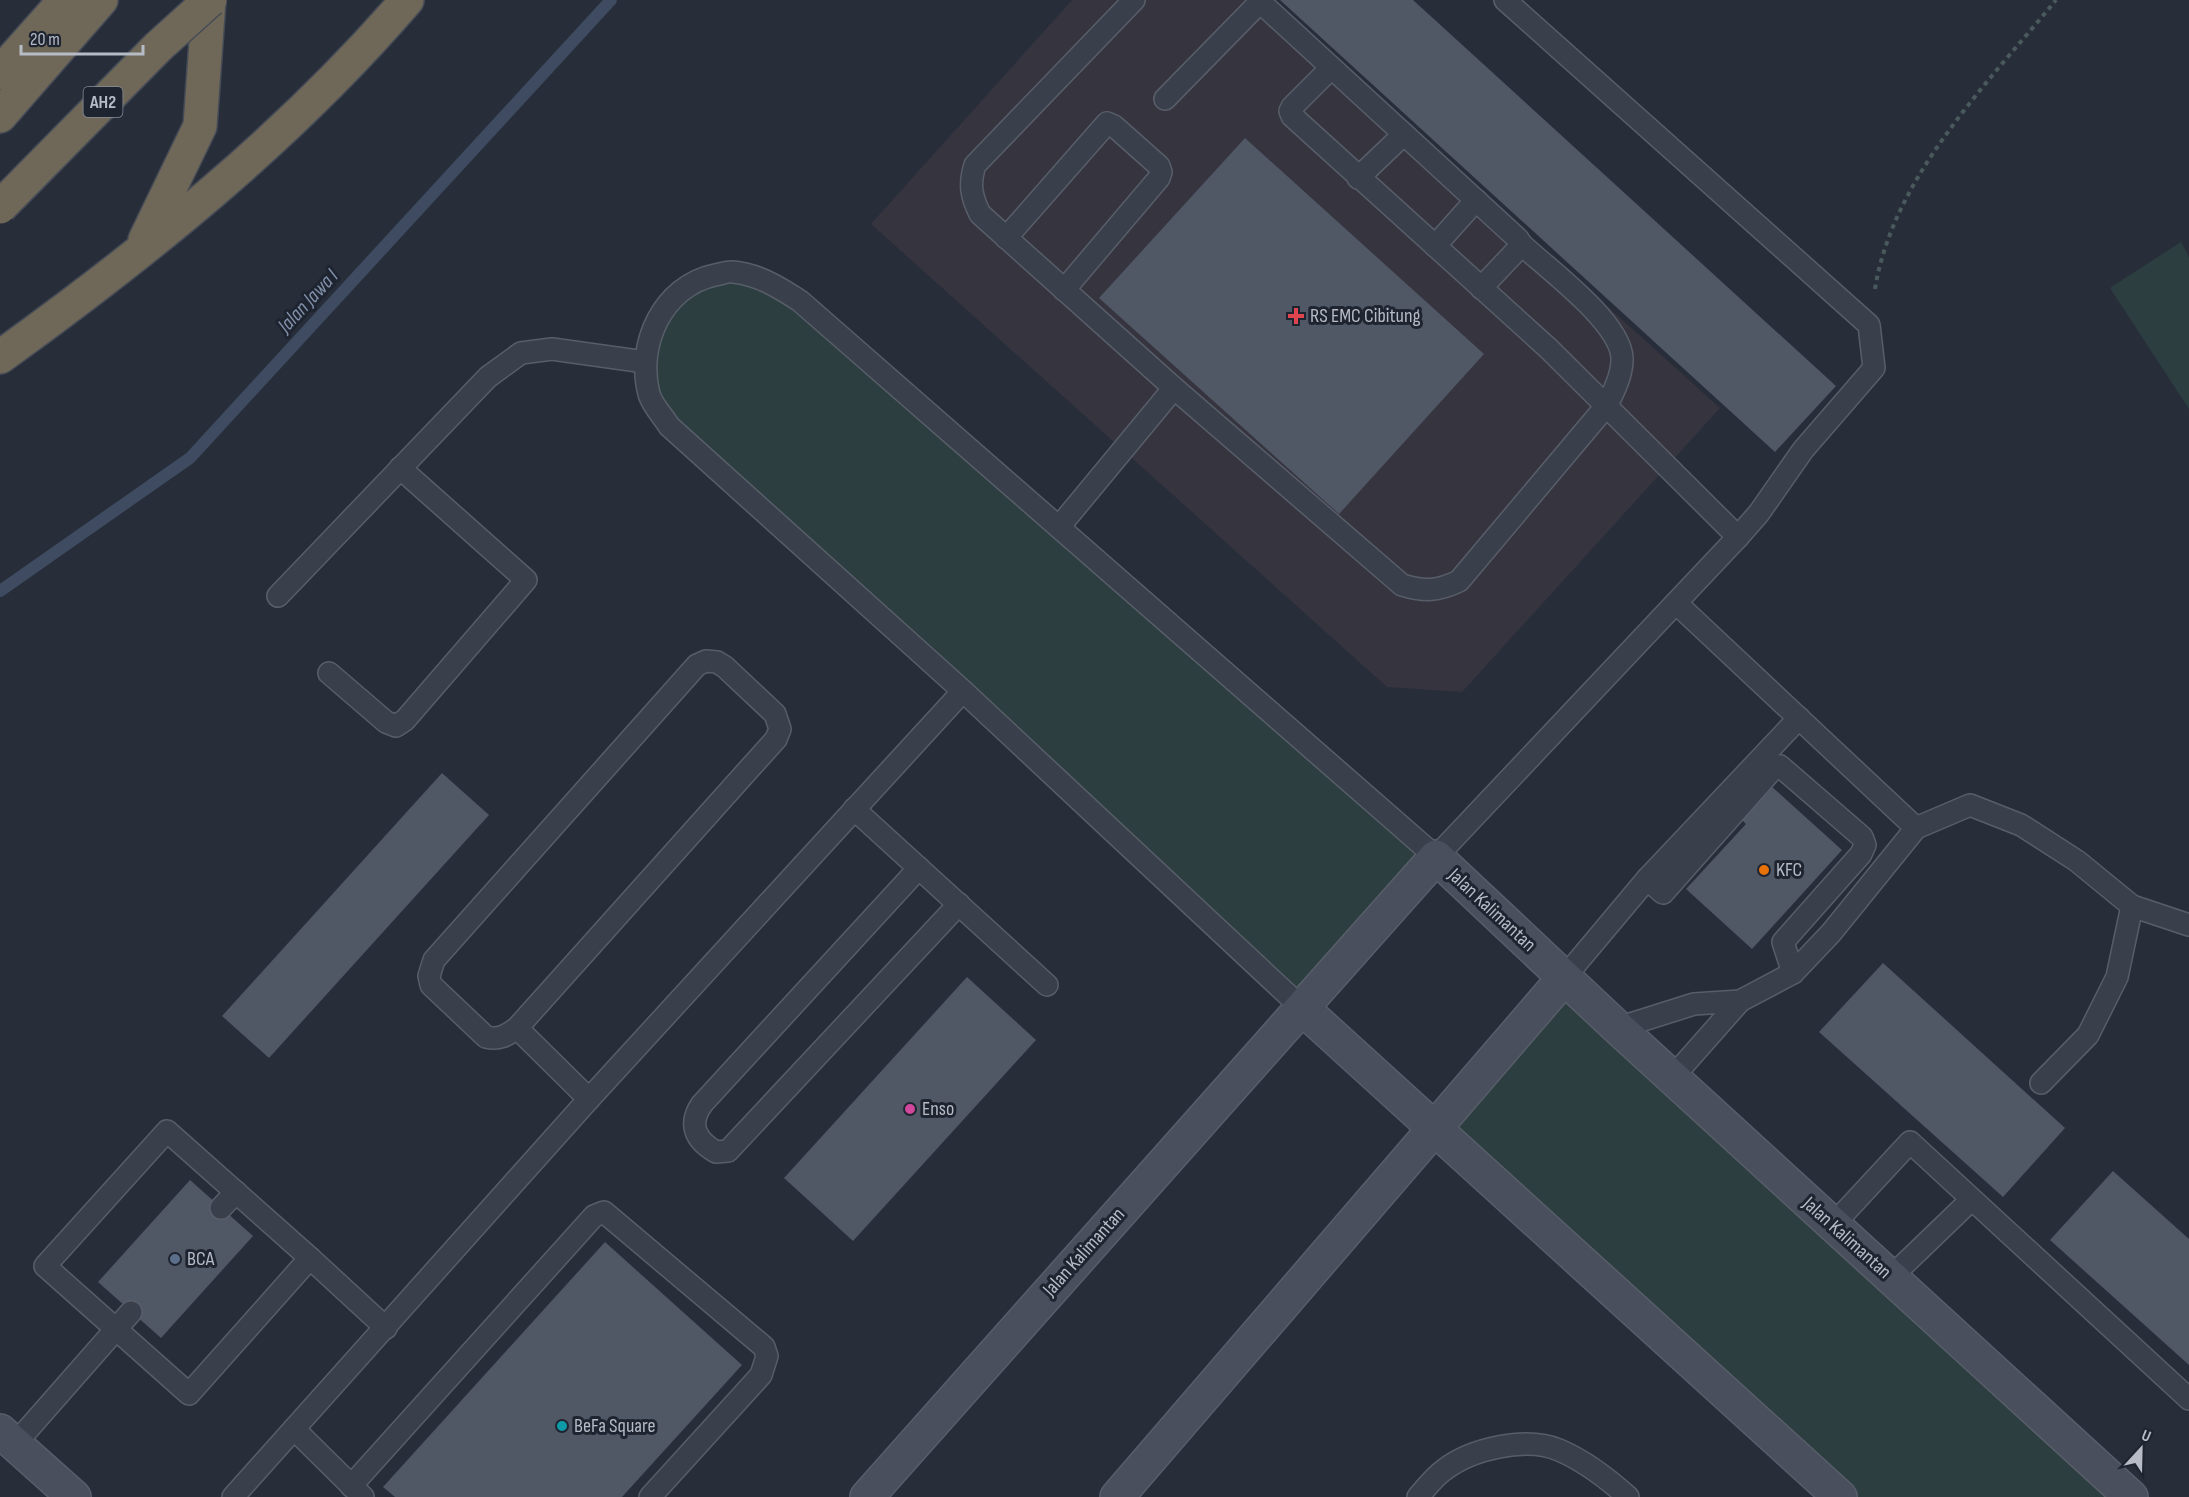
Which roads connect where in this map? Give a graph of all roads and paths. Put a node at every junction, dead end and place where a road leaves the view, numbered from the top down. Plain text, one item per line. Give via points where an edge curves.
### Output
1 (65, 0) edge
2 (101, 0) edge
3 (209, 0) edge
4 (407, 0) edge
5 (1134, 0) edge
6 (1505, 0) edge
7 (2056, 0) edge
8 (1259, 1) edge
9 (1331, 68) junction
10 (0, 73) edge
11 (1165, 99) dead end
12 (0, 116) edge
13 (1404, 134) junction
14 (1358, 178) junction
15 (1476, 200) junction
16 (0, 207) edge
17 (1006, 238) junction
18 (1521, 244) junction
19 (1435, 246) junction
20 (141, 249) junction
21 (1481, 288) junction
22 (1064, 290) junction
23 (1869, 325) junction
24 (0, 357) edge
25 (645, 362) junction
26 (1174, 388) junction
27 (1607, 405) junction
28 (400, 468) junction
29 (1059, 527) junction
30 (1738, 537) junction
31 (278, 596) dead end
32 (1676, 603) junction
33 (329, 673) dead end
34 (963, 691) junction
35 (1799, 718) junction
36 (854, 809) junction
37 (1916, 828) junction
38 (1436, 857) junction
39 (919, 868) junction
40 (1647, 879) junction
41 (958, 904) junction
42 (2132, 906) junction
43 (2189, 925) edge
44 (1793, 973) junction
45 (1564, 978) junction
46 (1047, 985) dead end
47 (1740, 1001) junction
48 (1302, 1008) junction
49 (517, 1028) junction
50 (1617, 1028) junction
51 (1672, 1078) junction
52 (2041, 1083) dead end
53 (589, 1099) junction
54 (1433, 1127) junction
55 (236, 1192) junction
56 (1971, 1200) junction
57 (221, 1208) dead end
58 (1833, 1225) junction
59 (310, 1258) junction
60 (1891, 1277) junction
61 (131, 1312) dead end
62 (386, 1328) junction
63 (116, 1329) junction
64 (2189, 1399) edge
65 (294, 1429) junction
66 (7, 1437) edge
67 (357, 1491) edge
68 (74, 1497) edge
69 (233, 1497) edge
70 (650, 1497) edge
71 (867, 1497) edge
72 (1117, 1497) edge
73 (1418, 1497) edge
74 (1628, 1497) edge
75 (1840, 1497) edge
76 (2131, 1497) edge

1 - 10 highway
2 - 12 highway
3 - 16 highway, AH2, bridge
3 - 20 highway via 200,126
4 - 20 highway via 369,44 246,165
5 - 17 lane via 975,165 970,181 972,198 980,214
6 - 23 lane
7 - 23 path via 1938,144 1902,209 1879,263
8 - 9 lane
8 - 11 lane
9 - 13 lane
9 - 14 lane via 1290,111
13 - 14 lane
13 - 15 lane
14 - 19 lane
15 - 18 lane
15 - 19 lane
17 - 22 lane
17 - 22 lane via 1107,123 1159,166 1159,178
18 - 21 lane
18 - 27 lane via 1608,324 1618,341 1621,366
19 - 21 lane
20 - 24 highway
21 - 27 lane
22 - 26 lane
23 - 30 lane via 1874,368 1803,450
25 - 28 lane via 552,349 521,353 488,377
25 - 29 lane via 654,327 669,299 696,279 732,272 768,281 800,301
25 - 34 lane via 649,396 669,426
26 - 27 lane via 1402,585 1420,591 1440,590 1459,580
26 - 29 lane
27 - 30 lane
28 - 31 lane
28 - 33 lane via 526,580 396,726 386,722
29 - 38 lane
30 - 32 lane
32 - 35 lane
32 - 38 lane
34 - 36 lane
34 - 48 lane
35 - 37 lane
35 - 40 lane
36 - 39 lane
36 - 53 lane
37 - 42 lane via 1970,805 2021,825 2077,861
37 - 44 lane via 1831,933
38 - 45 street, Jalan Kalimantan
38 - 48 street, Jalan Kalimantan
39 - 41 lane
39 - 41 lane via 702,1104 694,1115 697,1136 717,1152 728,1151
40 - 44 lane via 1663,893 1772,771 1780,766 1787,770 1862,837 1865,845 1783,942
40 - 45 lane
41 - 46 lane
42 - 43 lane
42 - 52 lane via 2117,977 2088,1035
44 - 47 lane
45 - 50 street, Jalan Kalimantan
45 - 54 street
47 - 50 lane via 1694,1004
47 - 51 lane
48 - 54 street
48 - 71 street, Jalan Kalimantan
49 - 49 lane via 495,1039 479,1033 431,985 429,976 434,960 697,665 717,662 775,714 780,729 776,739
49 - 53 lane
50 - 51 street, Jalan Kalimantan
51 - 58 street, Jalan Kalimantan
53 - 62 lane
54 - 72 street
54 - 75 street
55 - 57 lane
55 - 59 lane
55 - 63 lane via 167,1131 45,1266
56 - 58 lane via 1910,1142
56 - 60 lane
56 - 64 lane
58 - 60 street, Jalan Kalimantan
59 - 62 lane
59 - 63 lane via 189,1394
60 - 76 street, Jalan Kalimantan
61 - 63 lane
62 - 65 lane
63 - 66 lane
65 - 67 lane
65 - 69 lane
66 - 68 street
67 - 70 lane via 594,1216 604,1212 764,1347 767,1356 761,1375
73 - 74 lane via 1443,1470 1479,1450 1518,1444 1557,1449 1602,1473

